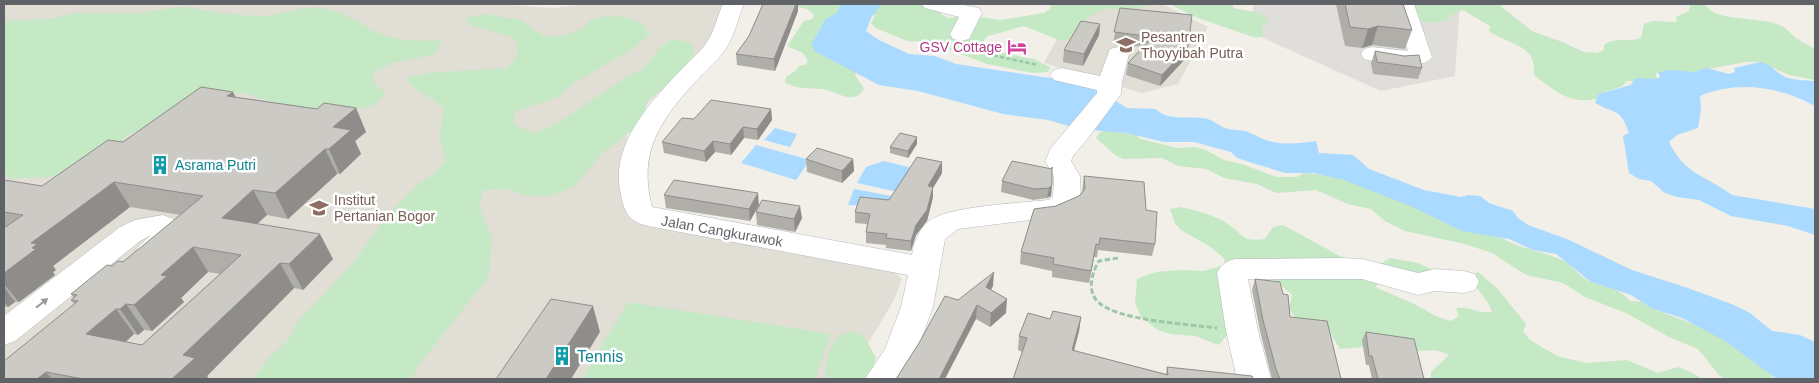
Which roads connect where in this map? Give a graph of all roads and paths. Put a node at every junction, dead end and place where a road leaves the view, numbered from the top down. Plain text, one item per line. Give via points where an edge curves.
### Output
1 (733, 4) edge
2 (932, 4) edge
3 (1403, 4) edge
4 (962, 41) joint
5 (1118, 54) dead end
6 (1372, 54) dead end
7 (1038, 65) dead end
8 (1062, 74) dead end
9 (1109, 90) junction
10 (1118, 258) dead end
11 (925, 268) junction
12 (1464, 282) dead end
13 (108, 286) edge
14 (1242, 331) junction
15 (4, 333) edge
16 (882, 379) edge
17 (1254, 379) edge

1 - 11 street, Jalan Cangkurawok via 715,47 668,98 639,140 634,158 634,189 639,212 648,217
2 - 4 street via 971,13
3 - 6 street via 1421,57
4 - 7 path
5 - 9 street
8 - 9 street
9 - 11 street via 1080,132 1060,154 1058,161 1067,176 1067,201 1054,208 952,220 939,226 929,240
10 - 14 path via 1099,261 1092,272 1093,293 1097,301 1110,310 1129,316
11 - 16 street via 918,306 900,353
12 - 14 street via 1435,280 1418,284 1362,269 1236,269 1232,273
15 -> 13 street via 130,234 163,224 171,229 167,238
14 - 17 street

